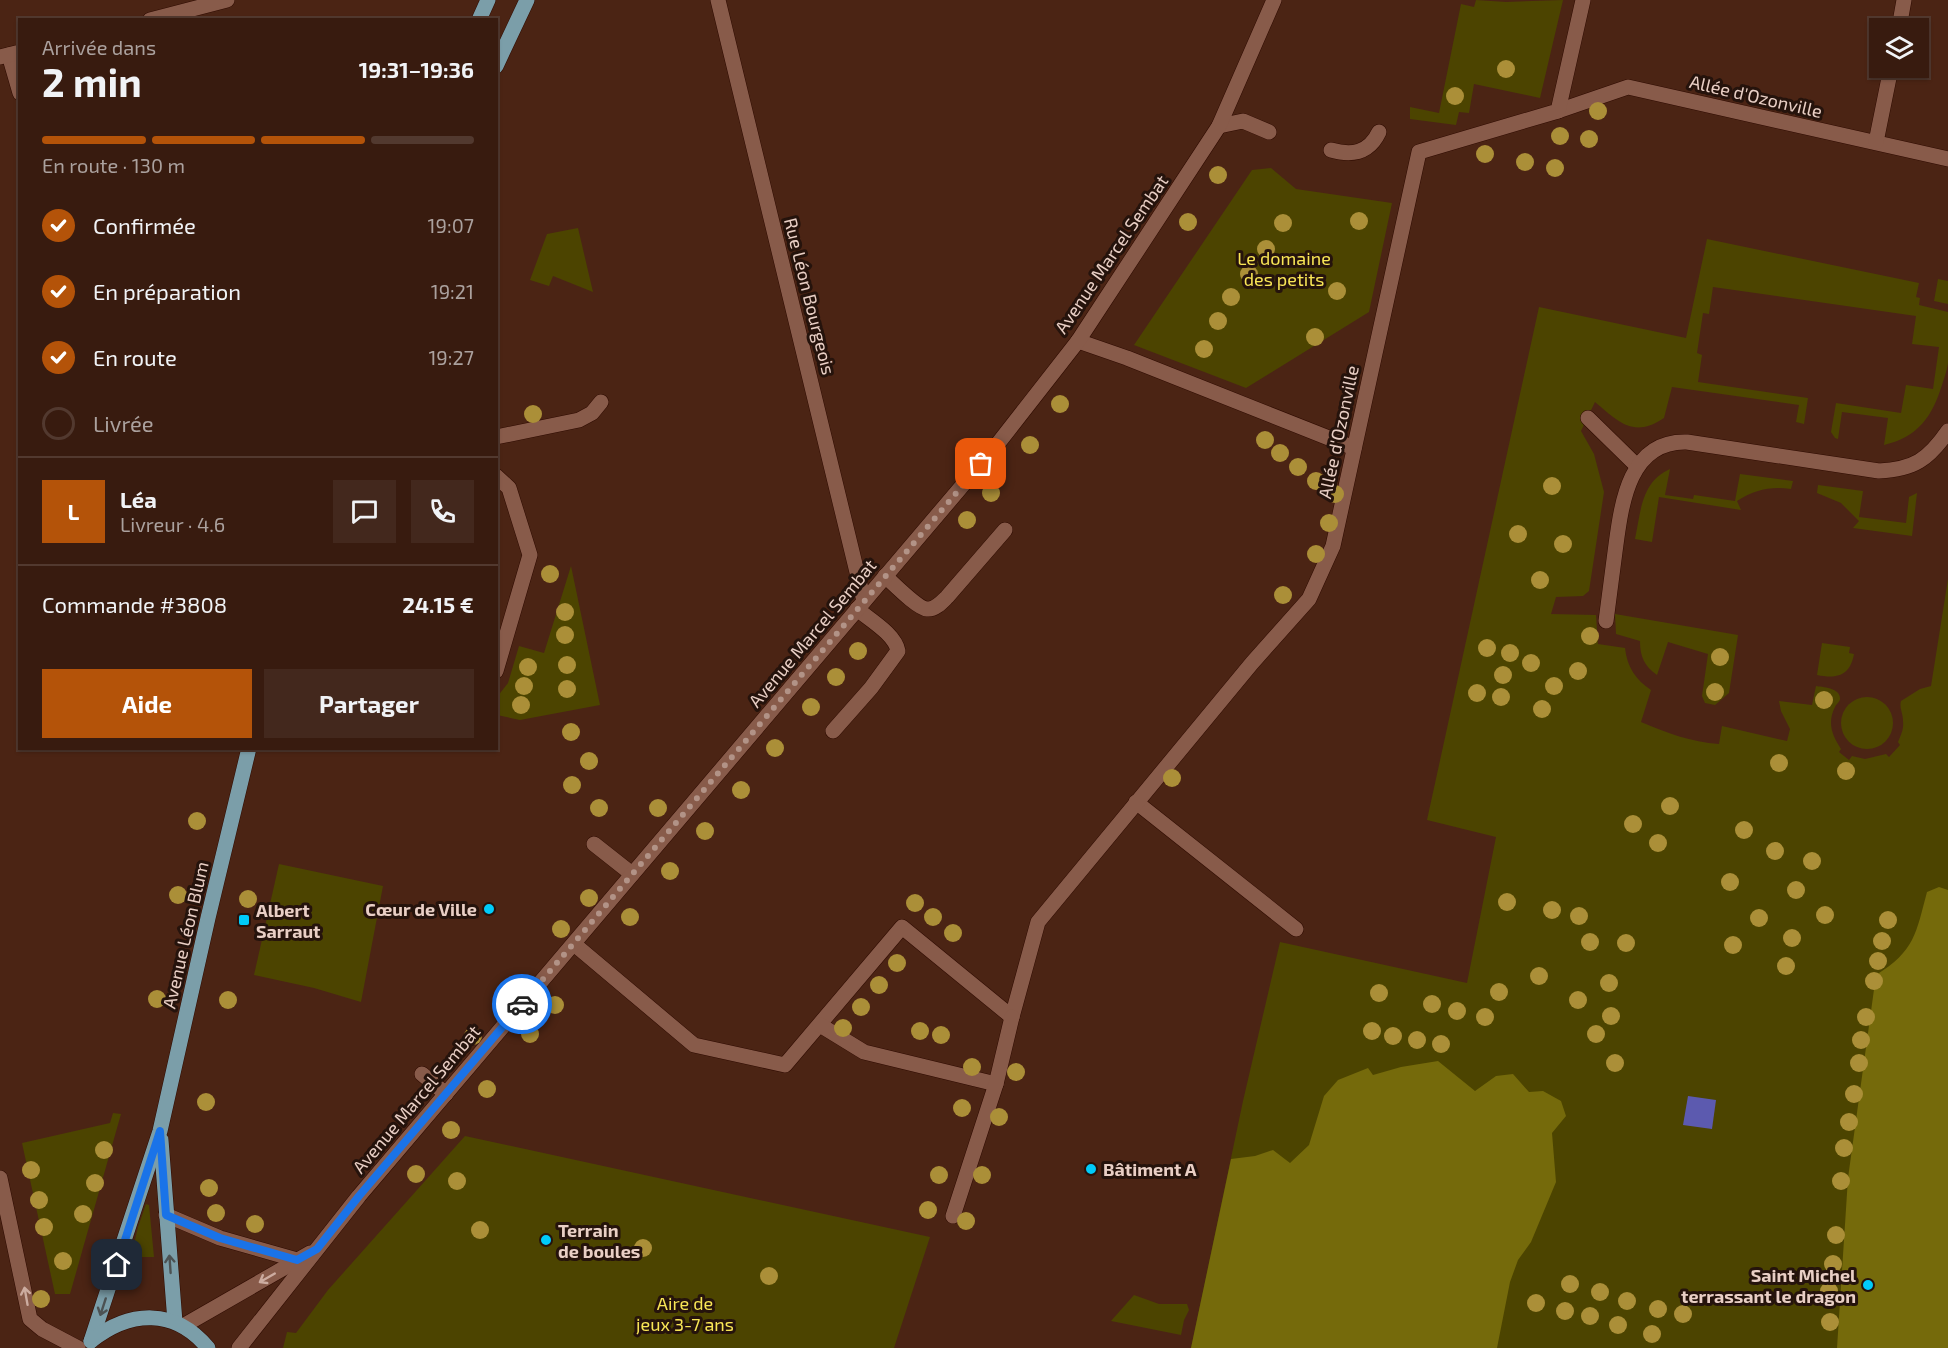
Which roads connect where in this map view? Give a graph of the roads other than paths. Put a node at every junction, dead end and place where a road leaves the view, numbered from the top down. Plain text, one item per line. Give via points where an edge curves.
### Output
1 (227, 0) edge
2 (488, 0) edge
3 (527, 0) edge
4 (718, 0) edge
5 (1274, 0) edge
6 (1583, 0) edge
7 (1904, 0) edge
8 (158, 18) edge
9 (480, 18) edge
10 (1901, 18) edge
11 (10, 55) edge
12 (498, 62) edge
13 (1889, 78) edge
14 (18, 85) edge
15 (1558, 111) junction
16 (1219, 126) junction
17 (1269, 132) dead end
18 (1379, 132) dead end
19 (1876, 142) junction
20 (1330, 150) dead end
21 (1948, 159) edge
22 (1078, 341) junction
23 (601, 402) dead end
24 (1588, 418) dead end
25 (1948, 431) edge
26 (498, 437) edge
27 (1354, 448) junction
28 (1637, 466) junction
29 (498, 478) edge
30 (1005, 530) dead end
31 (885, 576) junction
32 (861, 605) junction
33 (1606, 621) dead end
34 (498, 664) edge
35 (833, 731) dead end
36 (249, 750) edge
37 (1136, 801) junction
38 (594, 844) dead end
39 (632, 874) junction
40 (1296, 929) dead end
41 (574, 944) junction
42 (1012, 1017) junction
43 (820, 1024) junction
44 (422, 1074) dead end
45 (996, 1084) junction
46 (446, 1094) junction
47 (160, 1131) junction
48 (0, 1178) edge
49 (166, 1215) junction
50 (953, 1216) dead end
51 (317, 1249) junction
52 (297, 1260) junction
53 (179, 1324) junction
54 (85, 1346) edge
55 (208, 1348) edge
56 (239, 1348) edge

1 - 8 street
2 - 9 main road
3 - 12 main road
4 - 32 street, Rue Léon Bourgeois
5 - 16 street, Avenue Marcel Sembat
6 - 15 street
7 - 10 street
11 - 14 street
13 - 19 street
15 - 19 street, Allée d'Ozonville via 1628,87
15 - 27 street, Allée d'Ozonville via 1419,152
16 - 17 street via 1243,121
16 - 22 street, Avenue Marcel Sembat
18 - 20 street via 1361,152
19 - 21 street, Allée d'Ozonville
22 - 27 street
22 - 31 street, Avenue Marcel Sembat via 996,446
23 - 26 street via 579,420
24 - 28 street
25 - 28 street via 1919,462 1902,470 1879,471 1677,441 1658,448
27 - 37 street, Allée d'Ozonville via 1333,546 1308,598
28 - 33 street via 1622,504
29 - 34 street via 509,488 530,555
30 - 31 street via 947,597 930,609 922,607
31 - 32 street, Avenue Marcel Sembat
32 - 35 street via 897,644 898,651
32 - 39 street, Avenue Marcel Sembat
36 - 47 main road, Avenue Léon Blum
37 - 40 street
37 - 42 street, Allée d'Ozonville via 1038,922
38 - 39 street
39 - 41 street, Avenue Marcel Sembat
41 - 43 street via 694,1045 785,1065
41 - 46 street, Avenue Marcel Sembat
42 - 43 street via 902,927
42 - 45 street, Allée d'Ozonville
43 - 45 street via 864,1052
44 - 46 street
45 - 50 street, Allée d'Ozonville
46 - 51 street, Avenue Marcel Sembat
47 - 49 main road, Avenue Léon Blum
47 -> 54 main road, Avenue Léon Blum
54 -> 48 street via 42,1329 30,1319
49 - 52 street via 220,1238
53 -> 49 main road, Avenue Léon Blum
51 - 52 street, Avenue Marcel Sembat
51 - 56 street, Avenue Marcel Sembat
52 -> 53 street, Avenue Marcel Sembat
53 - 54 main road via 157,1318 121,1322
53 - 55 main road

